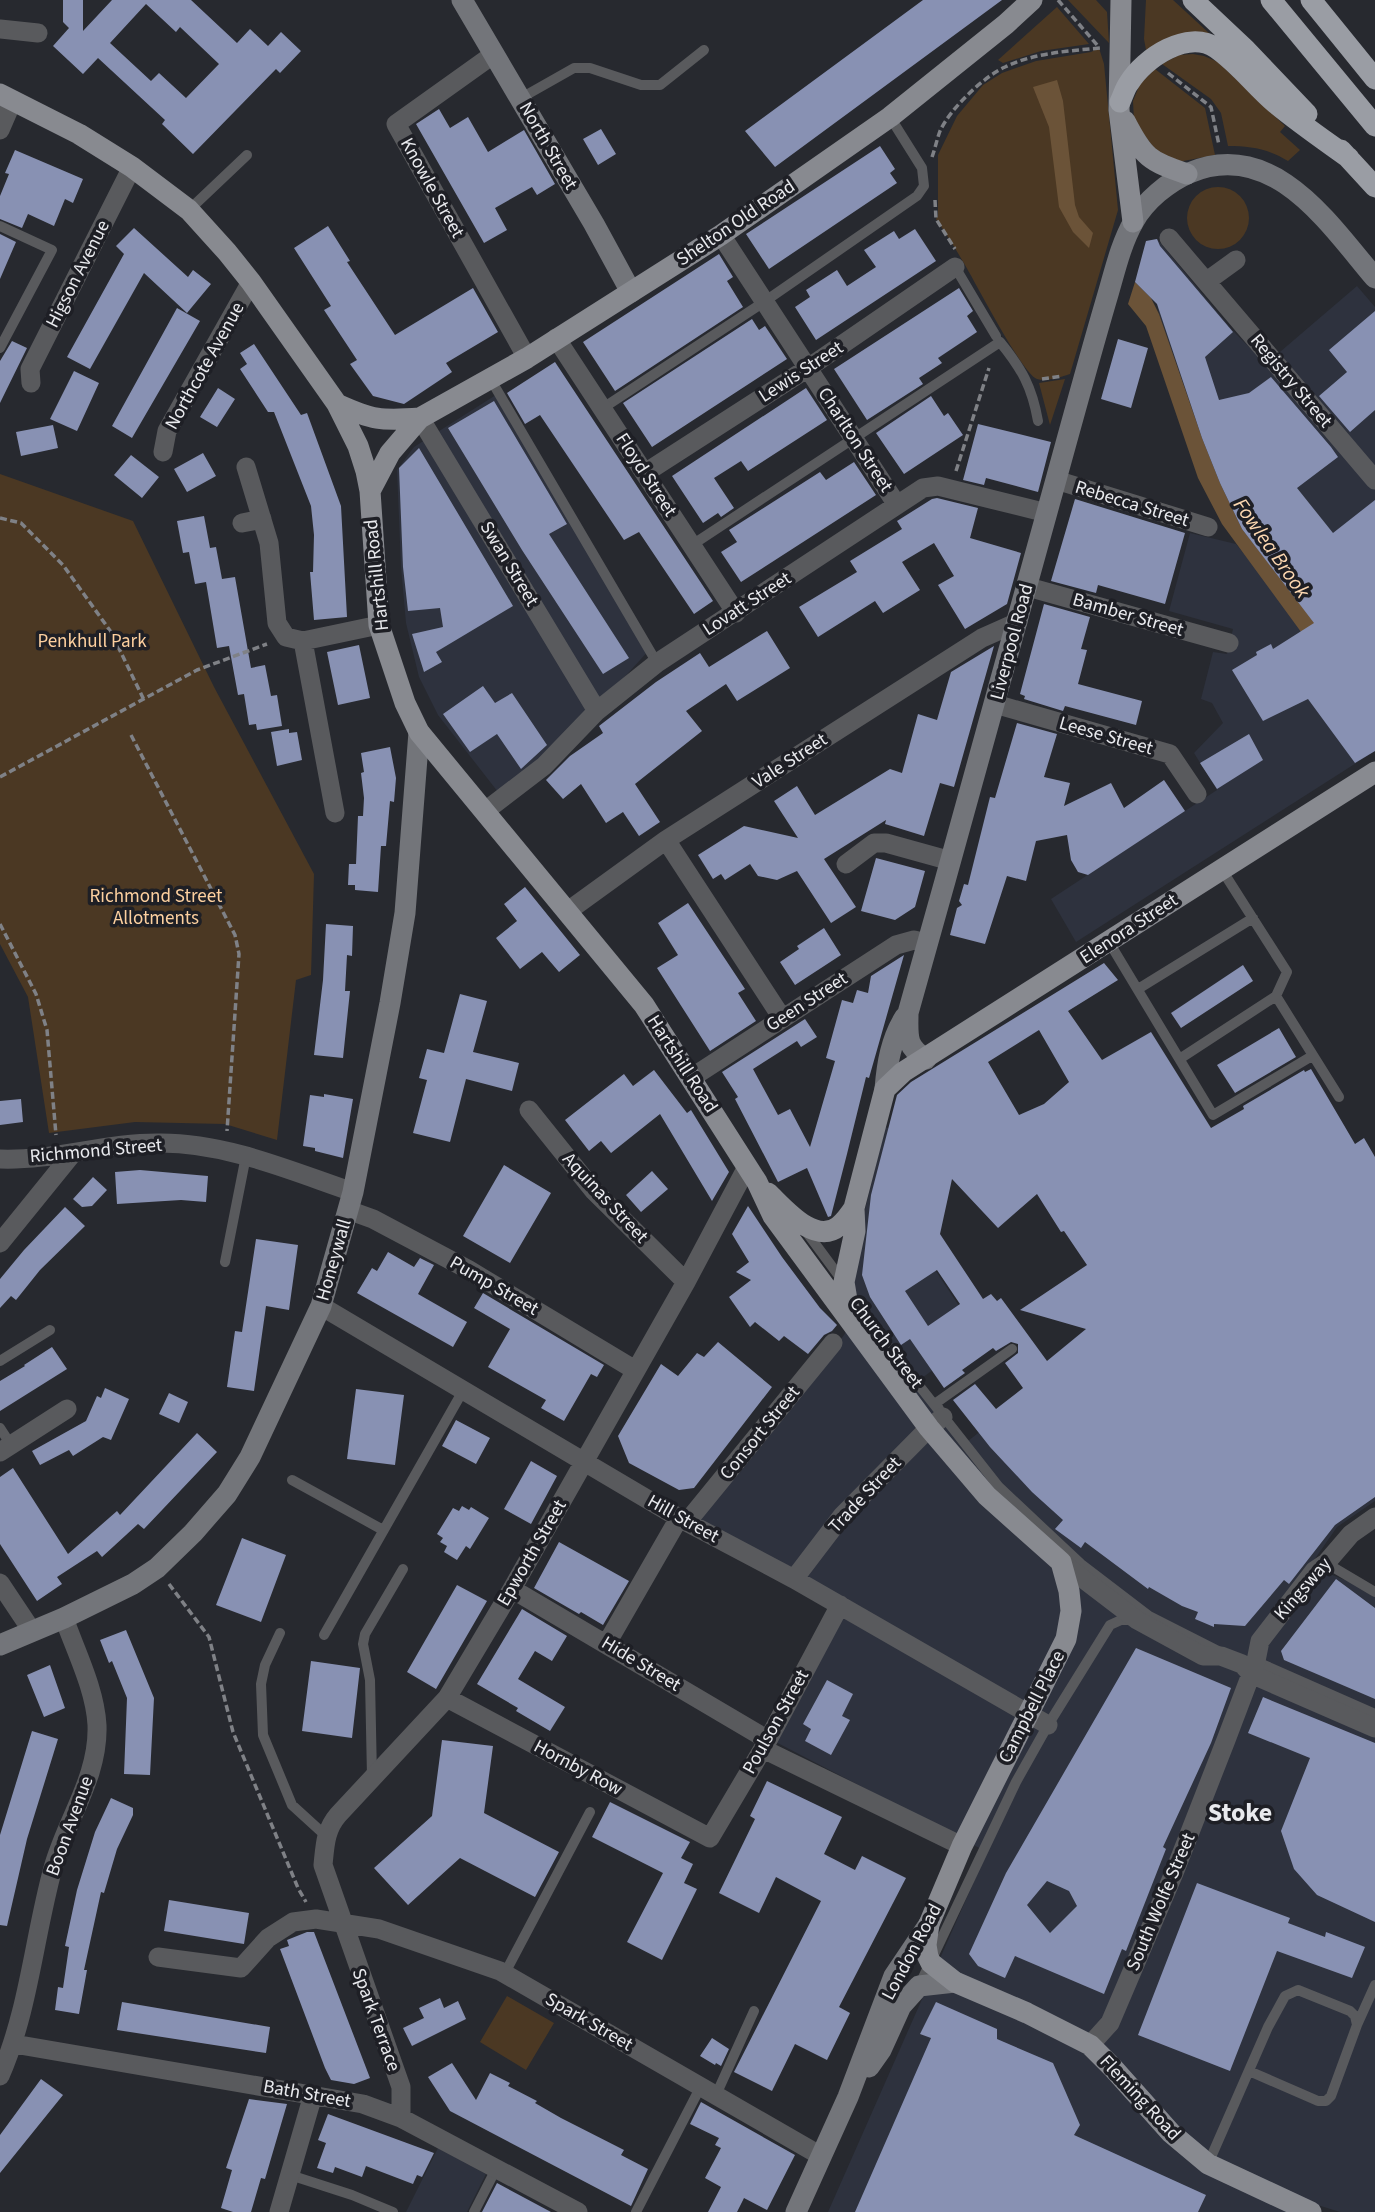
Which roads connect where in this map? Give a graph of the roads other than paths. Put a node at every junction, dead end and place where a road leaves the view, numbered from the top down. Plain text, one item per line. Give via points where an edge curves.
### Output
1 (462, 0) edge
2 (1032, 0) edge
3 (1193, 0) edge
4 (1271, 0) edge
5 (1311, 0) edge
6 (1118, 2) edge
7 (0, 29) edge
8 (38, 33) dead end
9 (704, 50) dead end
10 (494, 54) junction
11 (1375, 79) edge
12 (7, 97) edge
13 (520, 99) junction
14 (1120, 106) junction
15 (890, 117) junction
16 (1375, 126) edge
17 (0, 130) edge
18 (247, 155) dead end
19 (1349, 158) junction
20 (132, 167) junction
21 (1187, 174) junction
22 (1375, 187) edge
23 (189, 211) junction
24 (1133, 222) junction
25 (0, 226) edge
26 (1166, 233) dead end
27 (721, 235) junction
28 (956, 259) joint
29 (1236, 260) dead end
30 (1375, 278) edge
31 (1207, 281) junction
32 (251, 282) junction
33 (631, 292) junction
34 (764, 302) junction
35 (556, 338) junction
36 (998, 339) junction
37 (0, 348) edge
38 (527, 358) junction
39 (808, 368) junction
40 (491, 380) junction
41 (31, 383) dead end
42 (337, 404) junction
43 (603, 408) junction
44 (420, 418) junction
45 (1038, 421) dead end
46 (854, 438) junction
47 (163, 452) dead end
48 (246, 467) dead end
49 (645, 473) junction
50 (1056, 480) junction
51 (1375, 480) edge
52 (370, 491) junction
53 (897, 505) junction
54 (1047, 513) junction
55 (262, 519) junction
56 (242, 523) dead end
57 (1208, 527) dead end
58 (692, 545) junction
59 (1028, 587) junction
60 (736, 613) junction
61 (1018, 622) junction
62 (379, 625) junction
63 (295, 639) junction
64 (1229, 643) dead end
65 (657, 663) junction
66 (995, 704) junction
67 (597, 711) junction
68 (419, 732) junction
69 (1375, 772) edge
70 (1197, 794) dead end
71 (484, 812) junction
72 (335, 813) dead end
73 (666, 840) junction
74 (951, 861) junction
75 (846, 864) dead end
76 (1222, 870) junction
77 (568, 911) junction
78 (1253, 918) junction
79 (1109, 942) junction
80 (928, 943) junction
81 (1138, 989) junction
82 (1276, 996) junction
83 (908, 1013) junction
84 (782, 1018) junction
85 (1312, 1056) junction
86 (1181, 1058) junction
87 (926, 1059) junction
88 (691, 1078) junction
89 (885, 1090) junction
90 (1339, 1097) dead end
91 (529, 1111) dead end
92 (65, 1154) junction
93 (246, 1156) junction
94 (0, 1159) edge
95 (752, 1175) junction
96 (350, 1201) junction
97 (855, 1209) junction
98 (803, 1226) junction
99 (0, 1242) edge
100 (225, 1262) dead end
101 (685, 1282) junction
102 (844, 1282) junction
103 (321, 1306) junction
104 (851, 1319) junction
105 (50, 1330) dead end
106 (832, 1343) dead end
107 (1012, 1349) dead end
108 (0, 1361) edge
109 (635, 1370) junction
110 (464, 1389) junction
111 (67, 1409) dead end
112 (936, 1422) junction
113 (0, 1428) edge
114 (5, 1448) edge
115 (584, 1461) junction
116 (292, 1480) dead end
117 (1375, 1517) edge
118 (683, 1520) junction
119 (383, 1530) junction
120 (1060, 1562) junction
121 (1326, 1563) junction
122 (403, 1569) dead end
123 (794, 1579) junction
124 (0, 1583) edge
125 (512, 1589) junction
126 (1375, 1592) edge
127 (841, 1605) junction
128 (64, 1618) junction
129 (1137, 1620) junction
130 (32, 1631) junction
131 (279, 1633) dead end
132 (324, 1635) dead end
133 (607, 1643) junction
134 (0, 1646) edge
135 (1253, 1668) junction
136 (447, 1698) junction
137 (1029, 1714) junction
138 (1375, 1714) edge
139 (1048, 1725) junction
140 (1375, 1728) edge
141 (766, 1744) junction
142 (372, 1777) junction
143 (590, 1812) dead end
144 (326, 1836) junction
145 (710, 1838) joint
146 (962, 1846) junction
147 (342, 1924) junction
148 (929, 1924) junction
149 (158, 1957) dead end
150 (930, 1963) junction
151 (505, 1973) junction
152 (956, 1982) junction
153 (1375, 1985) edge
154 (919, 1986) junction
155 (754, 2011) dead end
156 (1357, 2025) junction
157 (14, 2044) junction
158 (1090, 2045) junction
159 (1249, 2071) junction
160 (0, 2076) edge
161 (708, 2091) junction
162 (313, 2095) junction
163 (848, 2097) junction
164 (401, 2118) junction
165 (821, 2156) junction
166 (1208, 2164) junction
167 (496, 2169) junction
168 (290, 2175) junction
169 (279, 2212) edge
170 (393, 2212) edge
171 (474, 2212) edge
172 (579, 2212) edge
173 (636, 2212) edge
174 (796, 2212) edge
175 (1311, 2212) edge

1 - 10 street, North Street
2 - 15 main road, Shelton Old Road
3 - 19 highway
4 - 16 highway
5 - 11 highway
6 - 14 main road
7 - 8 street
9 - 13 lane via 660,85 641,85 590,68 574,68
10 - 13 street, North Street
10 - 38 street, Knowle Street via 396,124
12 - 17 street
12 - 20 main road, Hartshill Road
13 - 33 street, North Street
14 - 19 highway via 1129,82 1143,66 1177,45 1204,43
14 - 21 main road via 1139,148 1156,163
14 - 24 main road
15 - 27 main road, Shelton Old Road
15 - 34 lane via 922,169 924,186 917,196
18 - 23 lane
19 - 22 highway
20 - 23 main road, Hartshill Road
20 - 41 street, Higson Avenue via 30,369
21 - 24 street via 1164,188
21 - 30 street via 1223,164 1260,170 1287,182
23 - 32 main road, Hartshill Road
24 - 50 street, Liverpool Road via 1089,357
25 - 37 lane via 52,250
26 - 31 street, Registry Street
27 - 33 main road, Shelton Old Road
27 - 34 street, Charlton Street
28 - 36 lane
28 - 39 street, Lewis Street
29 - 31 street
31 - 51 street, Registry Street
32 - 42 main road, Hartshill Road
32 - 47 street, Northcote Avenue via 167,431
33 - 35 main road, Shelton Old Road
34 - 39 street, Charlton Street
34 - 43 lane
35 - 38 main road, Shelton Old Road
35 - 43 street, Floyd Street
36 - 45 lane via 1027,379
36 - 46 lane
38 - 40 main road, Shelton Old Road
39 - 46 street, Charlton Street
39 - 49 street, Lewis Street
40 - 44 main road, Shelton Old Road
40 - 65 lane
42 - 44 main road, Shelton Old Road via 367,418
42 - 52 main road, Hartshill Road via 358,446
43 - 49 street, Floyd Street
44 - 52 main road, Shelton Old Road via 390,453
44 - 67 street, Swan Street
46 - 53 street, Charlton Street
46 - 58 lane
48 - 55 street
49 - 58 street, Floyd Street
50 - 54 street, Liverpool Road
50 - 57 street, Rebecca Street
52 - 62 main road, Hartshill Road
53 - 54 street, Lovatt Street via 923,488 938,486
53 - 60 street, Lovatt Street
54 - 59 street, Liverpool Road
55 - 56 street
55 - 63 street via 269,543 276,623
58 - 60 street, Floyd Street
59 - 61 street, Liverpool Road
59 - 64 street, Bamber Street
60 - 65 street, Lovatt Street
61 - 66 street, Liverpool Road
61 - 73 street, Vale Street via 982,638
62 - 63 street
62 - 68 main road, Hartshill Road
63 - 72 street
65 - 67 street, Lovatt Street
66 - 70 street, Leese Street via 1170,754
66 - 74 street, Liverpool Road
67 - 71 street, Lovatt Street via 544,766
68 - 71 main road, Hartshill Road
68 - 96 street, Honeywall via 405,913
69 - 76 main road, Elenora Street
71 - 77 main road, Hartshill Road
73 - 77 street, Vale Street
73 - 84 street
74 - 75 street via 874,843
74 - 80 street, Liverpool Road
76 - 78 lane
76 - 79 main road, Elenora Street
77 - 88 main road, Hartshill Road via 644,1005
78 - 81 lane
78 - 82 lane via 1287,972
79 - 81 lane
79 - 87 main road, Elenora Street
80 - 83 street, Liverpool Road
80 - 84 street, Geen Street via 914,940 895,945
81 - 86 lane
82 - 85 lane
82 - 86 lane
83 - 87 street, Liverpool Road via 908,1040 913,1051
83 - 89 street, Liverpool Road via 897,1030
84 - 88 street, Geen Street
85 - 86 lane via 1213,1115
85 - 90 lane
87 - 89 main road, Elenora Street via 903,1072
88 - 95 main road, Hartshill Road
89 - 97 main road, Liverpool Road
91 - 101 street, Aquinas Street via 594,1191
92 - 93 street, Richmond Street via 160,1143
92 - 94 street, Richmond Street
92 - 99 street
93 - 96 street, Richmond Street
93 - 100 lane
95 - 98 main road, Hartshill Road
95 - 101 street, Epworth Street
95 - 104 main road, Hartshill Road via 773,1216
96 - 103 street, Honeywall
96 - 109 street, Pump Street via 373,1219 469,1270
97 - 98 main road via 838,1228 823,1231
97 - 102 main road, Liverpool Road
98 - 102 lane
101 - 109 street, Epworth Street
102 - 104 main road, Church Street
102 - 112 lane, Church Street via 850,1298
103 - 110 street, Hill Street
103 - 128 street, Honeywall via 250,1457 227,1493 158,1568
104 - 112 main road, Church Street
105 - 108 lane
106 - 118 street, Consort Street
107 - 112 lane via 936,1403
109 - 115 street, Epworth Street
110 - 115 street, Hill Street
110 - 119 lane
111 - 114 street
112 - 120 main road, Church Street via 987,1496
112 - 123 street, Trade Street via 842,1516
112 - 135 lane, Church Street via 1081,1564 1149,1616
113 - 114 lane
115 - 118 street, Hill Street
115 - 125 street, Epworth Street
116 - 119 lane
117 - 121 street, Kingsway via 1351,1534
118 - 123 street, Hill Street
118 - 133 street, Consort Street
119 - 132 lane
120 - 129 street, Church Street
120 - 137 main road, Campbell Place via 1071,1611 1066,1639
121 - 126 lane
121 - 135 street, Kingsway via 1314,1571 1260,1641
122 - 142 lane via 363,1644 370,1679
123 - 127 street, Hill Street
124 - 130 street
125 - 133 street, Hide Street
125 - 136 street, Epworth Street
127 - 137 street, Hill Street
127 - 141 street, Poulson Street
128 - 130 street, Honeywall
128 - 157 street, Boon Avenue via 90,1689 97,1725 95,1753 53,1866
129 - 135 street, Church Street via 1203,1656 1221,1656
129 - 139 lane via 1110,1625
130 - 134 street, Honeywall
131 - 144 lane via 261,1685 263,1735 292,1805
133 - 141 street, Hide Street
135 - 138 lane, Church Street
135 - 140 street, Church Street
135 - 158 street, South Wolfe Street via 1110,2023
136 - 142 street, Epworth Street
136 - 145 street, Hornby Row
137 - 139 street, Hill Street
137 - 146 main road, Campbell Place
139 - 150 lane
141 - 145 street, Poulson Street
141 - 146 street, Hide Street
142 - 144 street, Epworth Street via 331,1822
143 - 151 lane
144 - 147 street via 323,1865
146 - 148 main road, London Road
147 - 149 street, Spark Street via 316,1919 293,1922 268,1938 241,1968
147 - 151 street, Spark Street via 379,1928
147 - 164 street, Spark Terrace via 401,2087
148 - 150 main road via 926,1945
148 - 163 street, London Road via 894,1976
150 - 152 main road, Fleming Road
150 - 154 lane
151 - 161 street, Spark Street
152 - 154 street, London Road
152 - 158 main road, Fleming Road
153 - 156 lane
154 - 163 street, London Road via 901,2006 881,2050
155 - 161 lane
156 - 159 lane via 1326,2101
156 - 159 lane via 1350,2011 1298,1990 1291,1992 1268,2027
157 - 160 street, Boon Avenue
157 - 162 street, Bath Street
158 - 166 main road, Fleming Road via 1171,2133
159 - 166 lane
161 - 165 street, Spark Street
161 - 173 lane
162 - 164 street, Bath Street via 363,2104
162 - 168 street
163 - 165 street, London Road
164 - 167 street, Bath Street
165 - 174 street, London Road
166 - 175 main road, Fleming Road
167 - 171 lane
167 - 172 street, Bath Street
168 - 169 street
168 - 170 lane

